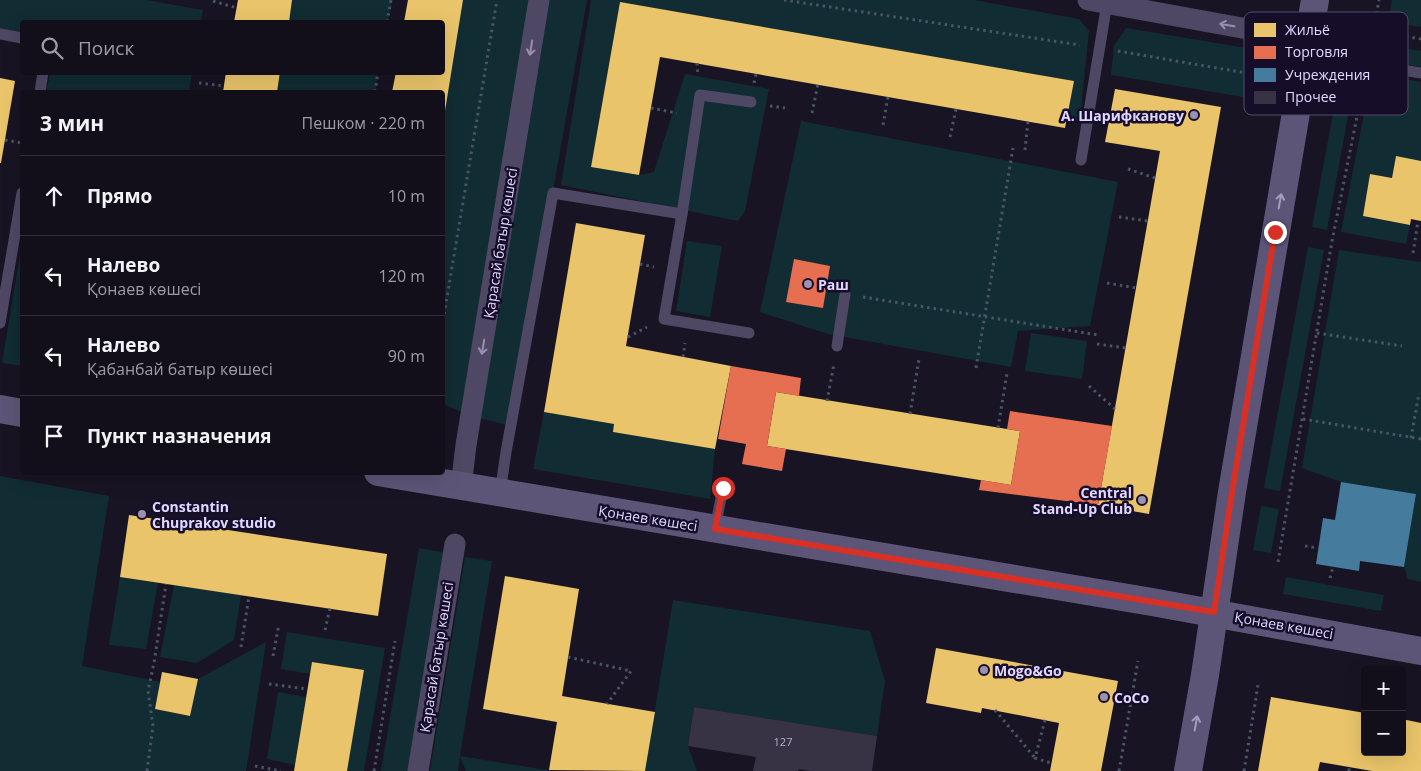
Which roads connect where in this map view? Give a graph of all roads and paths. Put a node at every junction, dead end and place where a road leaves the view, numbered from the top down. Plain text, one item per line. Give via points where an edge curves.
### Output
1 (391, 0) edge
2 (497, 0) edge
3 (539, 0) edge
4 (784, 0) edge
5 (213, 1) edge
6 (1098, 2) edge
7 (237, 8) dead end
8 (387, 20) edge
9 (940, 24) dead end
10 (1244, 28) edge
11 (0, 34) edge
12 (1408, 37) edge
13 (20, 38) edge
14 (1421, 39) edge
15 (1408, 71) edge
16 (1421, 73) edge
17 (43, 75) edge
18 (378, 75) edge
19 (199, 83) dead end
20 (818, 84) dead end
21 (224, 86) dead end
22 (40, 90) edge
23 (375, 90) edge
24 (888, 97) dead end
25 (751, 102) dead end
26 (651, 108) dead end
27 (956, 109) dead end
28 (812, 113) dead end
29 (1296, 115) edge
30 (1357, 115) edge
31 (698, 116) junction
32 (1028, 121) dead end
33 (883, 125) dead end
34 (950, 137) dead end
35 (5, 140) dead end
36 (20, 143) edge
37 (1013, 148) dead end
38 (1024, 150) dead end
39 (1081, 160) dead end
40 (1128, 169) dead end
41 (1155, 178) dead end
42 (20, 204) edge
43 (682, 214) junction
44 (1119, 217) dead end
45 (1148, 221) dead end
46 (1418, 221) dead end
47 (1413, 253) dead end
48 (1108, 283) dead end
49 (1136, 288) dead end
50 (845, 294) joint
51 (445, 310) edge
52 (985, 317) junction
53 (0, 323) edge
54 (749, 332) dead end
55 (1317, 333) junction
56 (1098, 335) dead end
57 (1097, 344) dead end
58 (837, 346) joint
59 (1402, 346) dead end
60 (1126, 348) dead end
61 (918, 359) dead end
62 (976, 368) dead end
63 (1007, 373) dead end
64 (1089, 386) dead end
65 (1419, 393) dead end
66 (827, 401) dead end
67 (0, 409) edge
68 (1115, 409) dead end
69 (20, 413) edge
70 (910, 414) dead end
71 (1303, 419) junction
72 (998, 428) dead end
73 (1411, 438) junction
74 (1421, 440) edge
75 (395, 475) edge
76 (462, 487) junction
77 (723, 488) dead end
78 (500, 493) junction
79 (715, 529) junction
80 (455, 544) dead end
81 (1306, 546) dead end
82 (1318, 548) dead end
83 (1278, 562) dead end
84 (1333, 567) dead end
85 (1330, 578) dead end
86 (166, 584) dead end
87 (248, 596) dead end
88 (330, 608) dead end
89 (1214, 612) junction
90 (279, 624) dead end
91 (325, 630) dead end
92 (395, 641) dead end
93 (241, 647) dead end
94 (1421, 650) edge
95 (274, 656) dead end
96 (568, 657) dead end
97 (1138, 661) dead end
98 (269, 684) dead end
99 (1258, 685) dead end
100 (307, 689) dead end
101 (607, 704) dead end
102 (995, 710) dead end
103 (1045, 720) dead end
104 (1035, 758) junction
105 (1052, 763) dead end
106 (255, 766) dead end
107 (147, 771) edge
108 (281, 771) edge
109 (374, 771) edge
110 (418, 771) edge
111 (1119, 771) edge
112 (1188, 771) edge
113 (1244, 771) edge

1 - 8 path
2 - 51 path
3 -> 76 street, Қарасай батыр көшесі via 466,445
4 - 9 path
5 - 7 path
10 -> 6 street
6 - 39 lane
11 - 13 lane
12 - 14 path
15 - 16 lane
17 - 22 lane
18 - 23 path
19 - 21 path
20 - 28 path
24 - 33 path
25 - 31 lane via 700,95
26 - 31 path
27 - 34 path
89 -> 29 street
30 - 55 path
31 - 43 lane
32 - 38 path
35 - 36 path
37 - 52 path
40 - 41 path
42 - 53 lane
43 - 54 lane via 664,319
43 - 78 lane via 553,193
44 - 45 path
46 - 47 path
48 - 49 path
50 - 52 path
50 - 58 lane
52 - 56 path
52 - 62 path
55 - 59 path
55 - 71 path
57 - 60 path
58 - 66 path
61 - 70 path
63 - 72 path
64 - 68 path
65 - 73 path
67 - 69 street
71 - 73 path
71 - 83 path
73 - 74 path
75 - 76 street, Қонаев көшесі
76 - 78 street, Қонаев көшесі
77 - 79 lane
78 - 79 street, Қонаев көшесі
79 - 89 street, Қонаев көшесі
80 - 110 street, Қарасай батыр көшесі
81 - 82 path
84 - 85 path
86 - 107 path via 148,691 153,726
87 - 93 path
88 - 91 path
89 - 94 street, Қонаев көшесі
112 -> 89 street
90 - 95 path
92 - 109 path
96 - 101 path via 631,671
97 - 111 path
98 - 100 path
99 - 113 path
102 - 104 path
103 - 104 path
104 - 105 path
106 - 108 path

